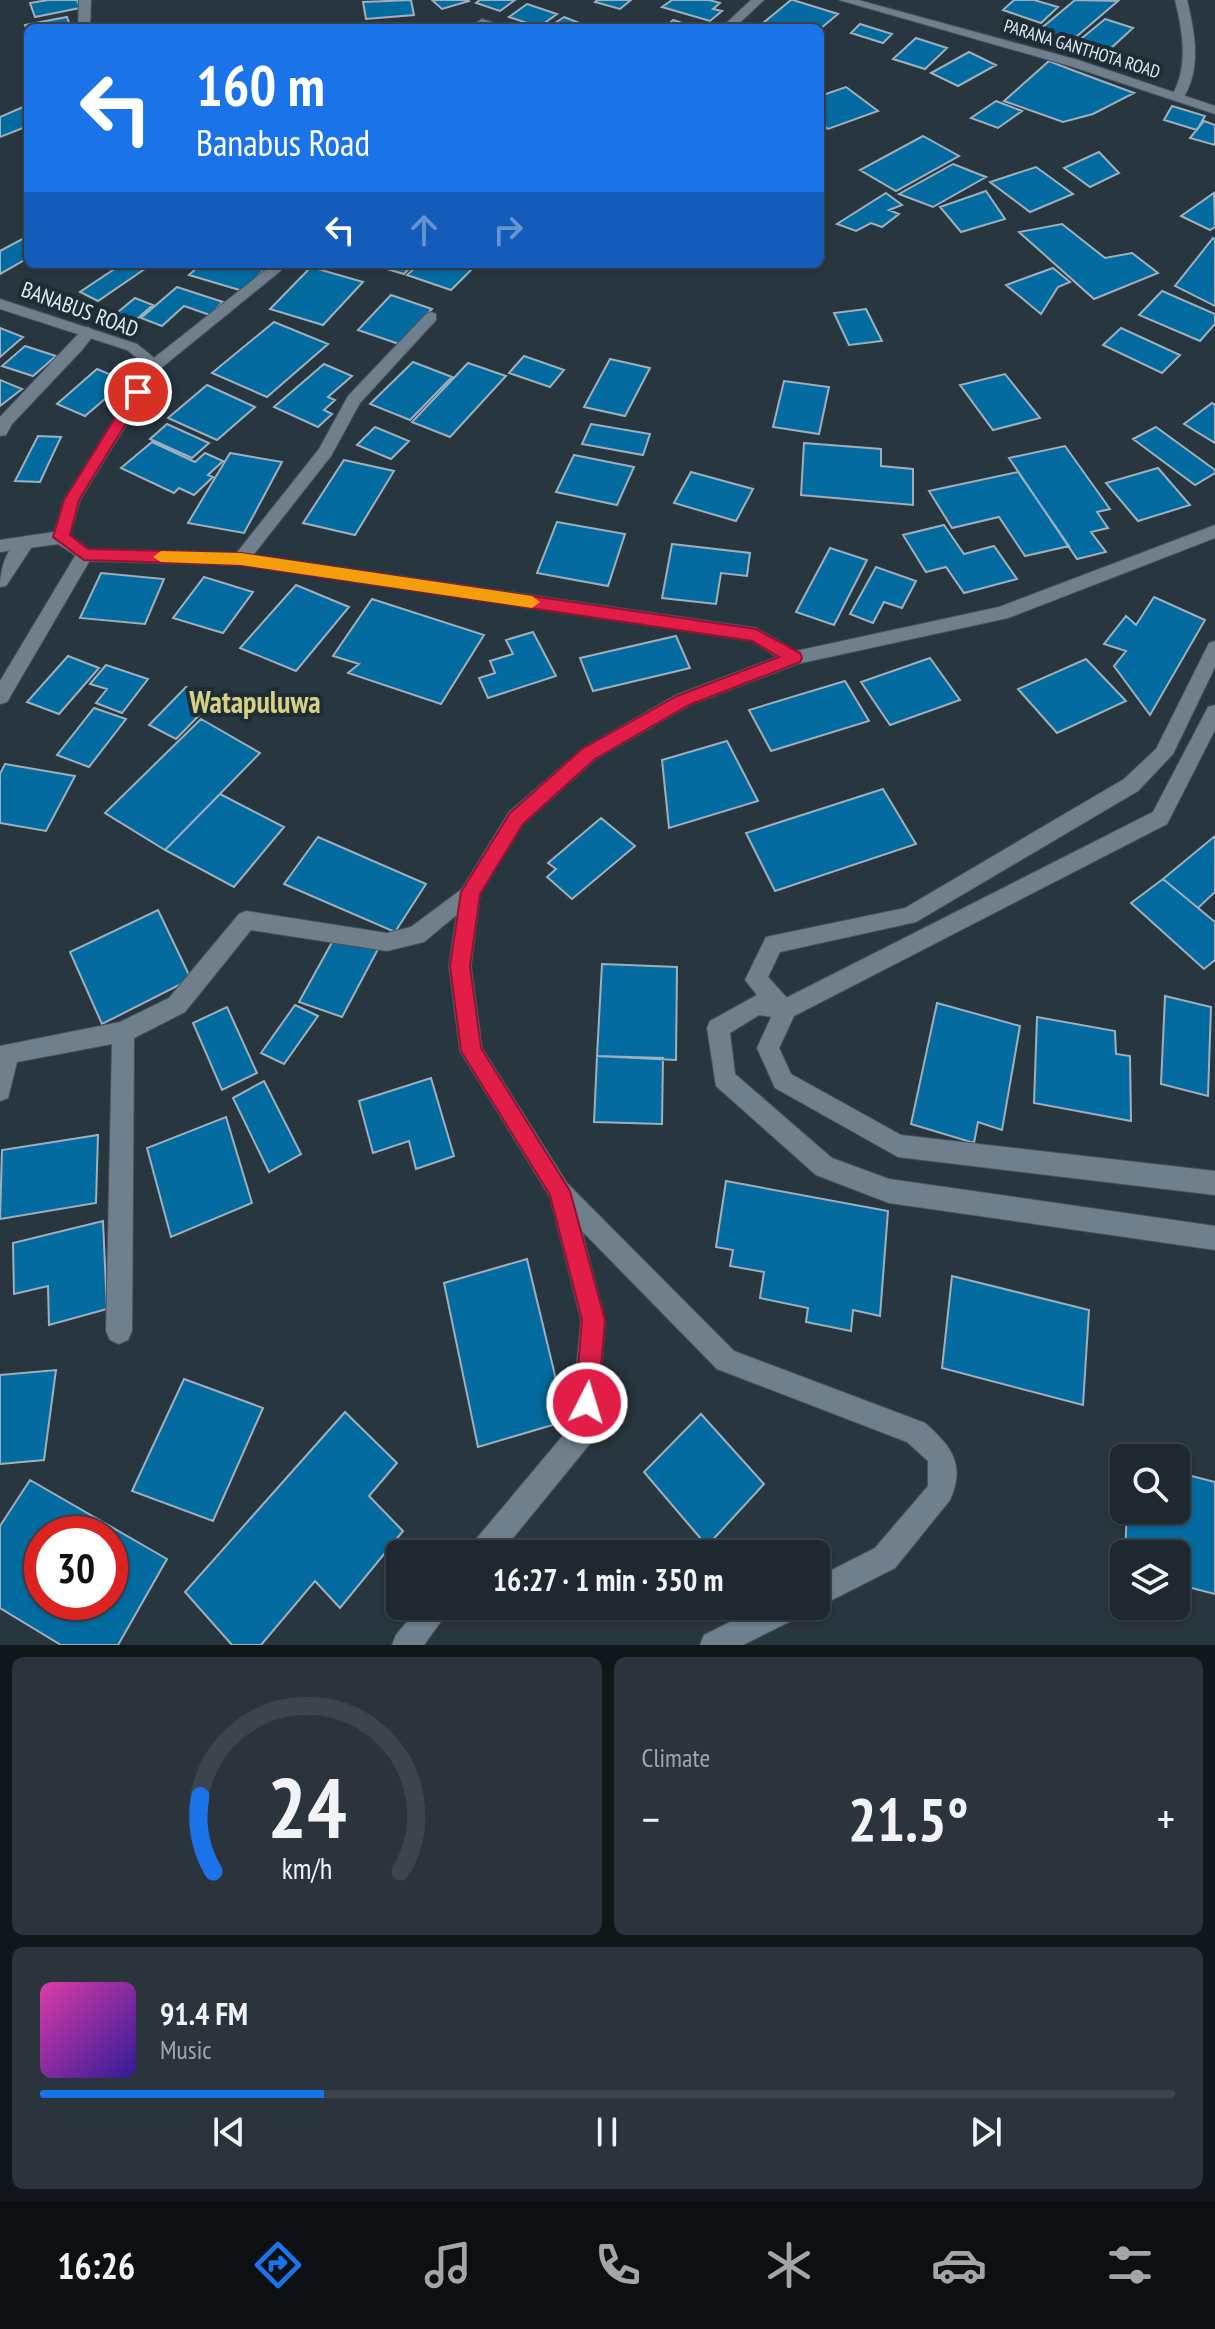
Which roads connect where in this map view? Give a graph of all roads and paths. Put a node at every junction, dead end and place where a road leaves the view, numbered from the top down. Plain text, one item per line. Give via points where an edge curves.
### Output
1 (85, 0) edge
2 (758, 0) edge
3 (845, 0) edge
4 (1181, 0) edge
5 (482, 23) dead end
6 (84, 24) edge
7 (485, 24) edge
8 (731, 24) edge
9 (1177, 97) junction
10 (1215, 110) edge
11 (277, 268) edge
12 (0, 304) edge
13 (431, 317) dead end
14 (88, 332) junction
15 (155, 365) junction
16 (0, 431) edge
17 (1215, 531) edge
18 (61, 537) junction
19 (26, 542) junction
20 (0, 546) edge
21 (84, 555) junction
22 (241, 559) junction
23 (0, 581) edge
24 (1215, 648) edge
25 (794, 658) junction
26 (0, 697) edge
27 (1215, 712) edge
28 (470, 892) junction
29 (786, 1009) junction
30 (123, 1032) junction
31 (4, 1057) edge
32 (0, 1090) edge
33 (1215, 1183) edge
34 (559, 1191) junction
35 (1215, 1238) edge
36 (119, 1331) dead end
37 (494, 1540) edge
38 (830, 1586) edge
39 (427, 1620) edge
40 (763, 1620) edge
41 (406, 1645) edge
42 (714, 1645) edge

1 - 6 street
2 - 8 street
3 - 9 street, PARANA GANTHOTA ROAD
4 - 9 street via 1189,27 1186,88
5 - 7 street
9 - 10 street, PARANA GANTHOTA ROAD
11 - 15 street
12 - 14 street, BANABUS ROAD
13 - 22 street via 354,400 325,452
14 - 15 street, BANABUS ROAD via 132,347
14 - 16 street
15 - 18 street, BANABUS ROAD via 72,500
17 - 25 street via 1002,613
18 - 19 street
18 - 21 street
19 - 20 street
19 - 23 street
21 - 22 street
21 - 26 street
22 - 25 street via 756,635
24 - 29 street via 1163,754 1131,785 909,916 773,944 756,980
25 - 28 street via 683,700 589,754 516,818
27 - 29 street via 1160,818
28 - 30 street via 417,935 387,942 246,920 177,1005
28 - 34 street via 460,966 471,1051
29 - 33 street via 768,1048 783,1081 898,1146
29 - 35 street via 757,1005 718,1028 724,1079 824,1167 889,1191
30 - 31 street
30 - 36 street
31 - 32 street
34 - 37 street via 593,1320 584,1431
34 - 38 street via 726,1360 916,1432 941,1455 941,1491 885,1558
39 - 41 street
40 - 42 street

